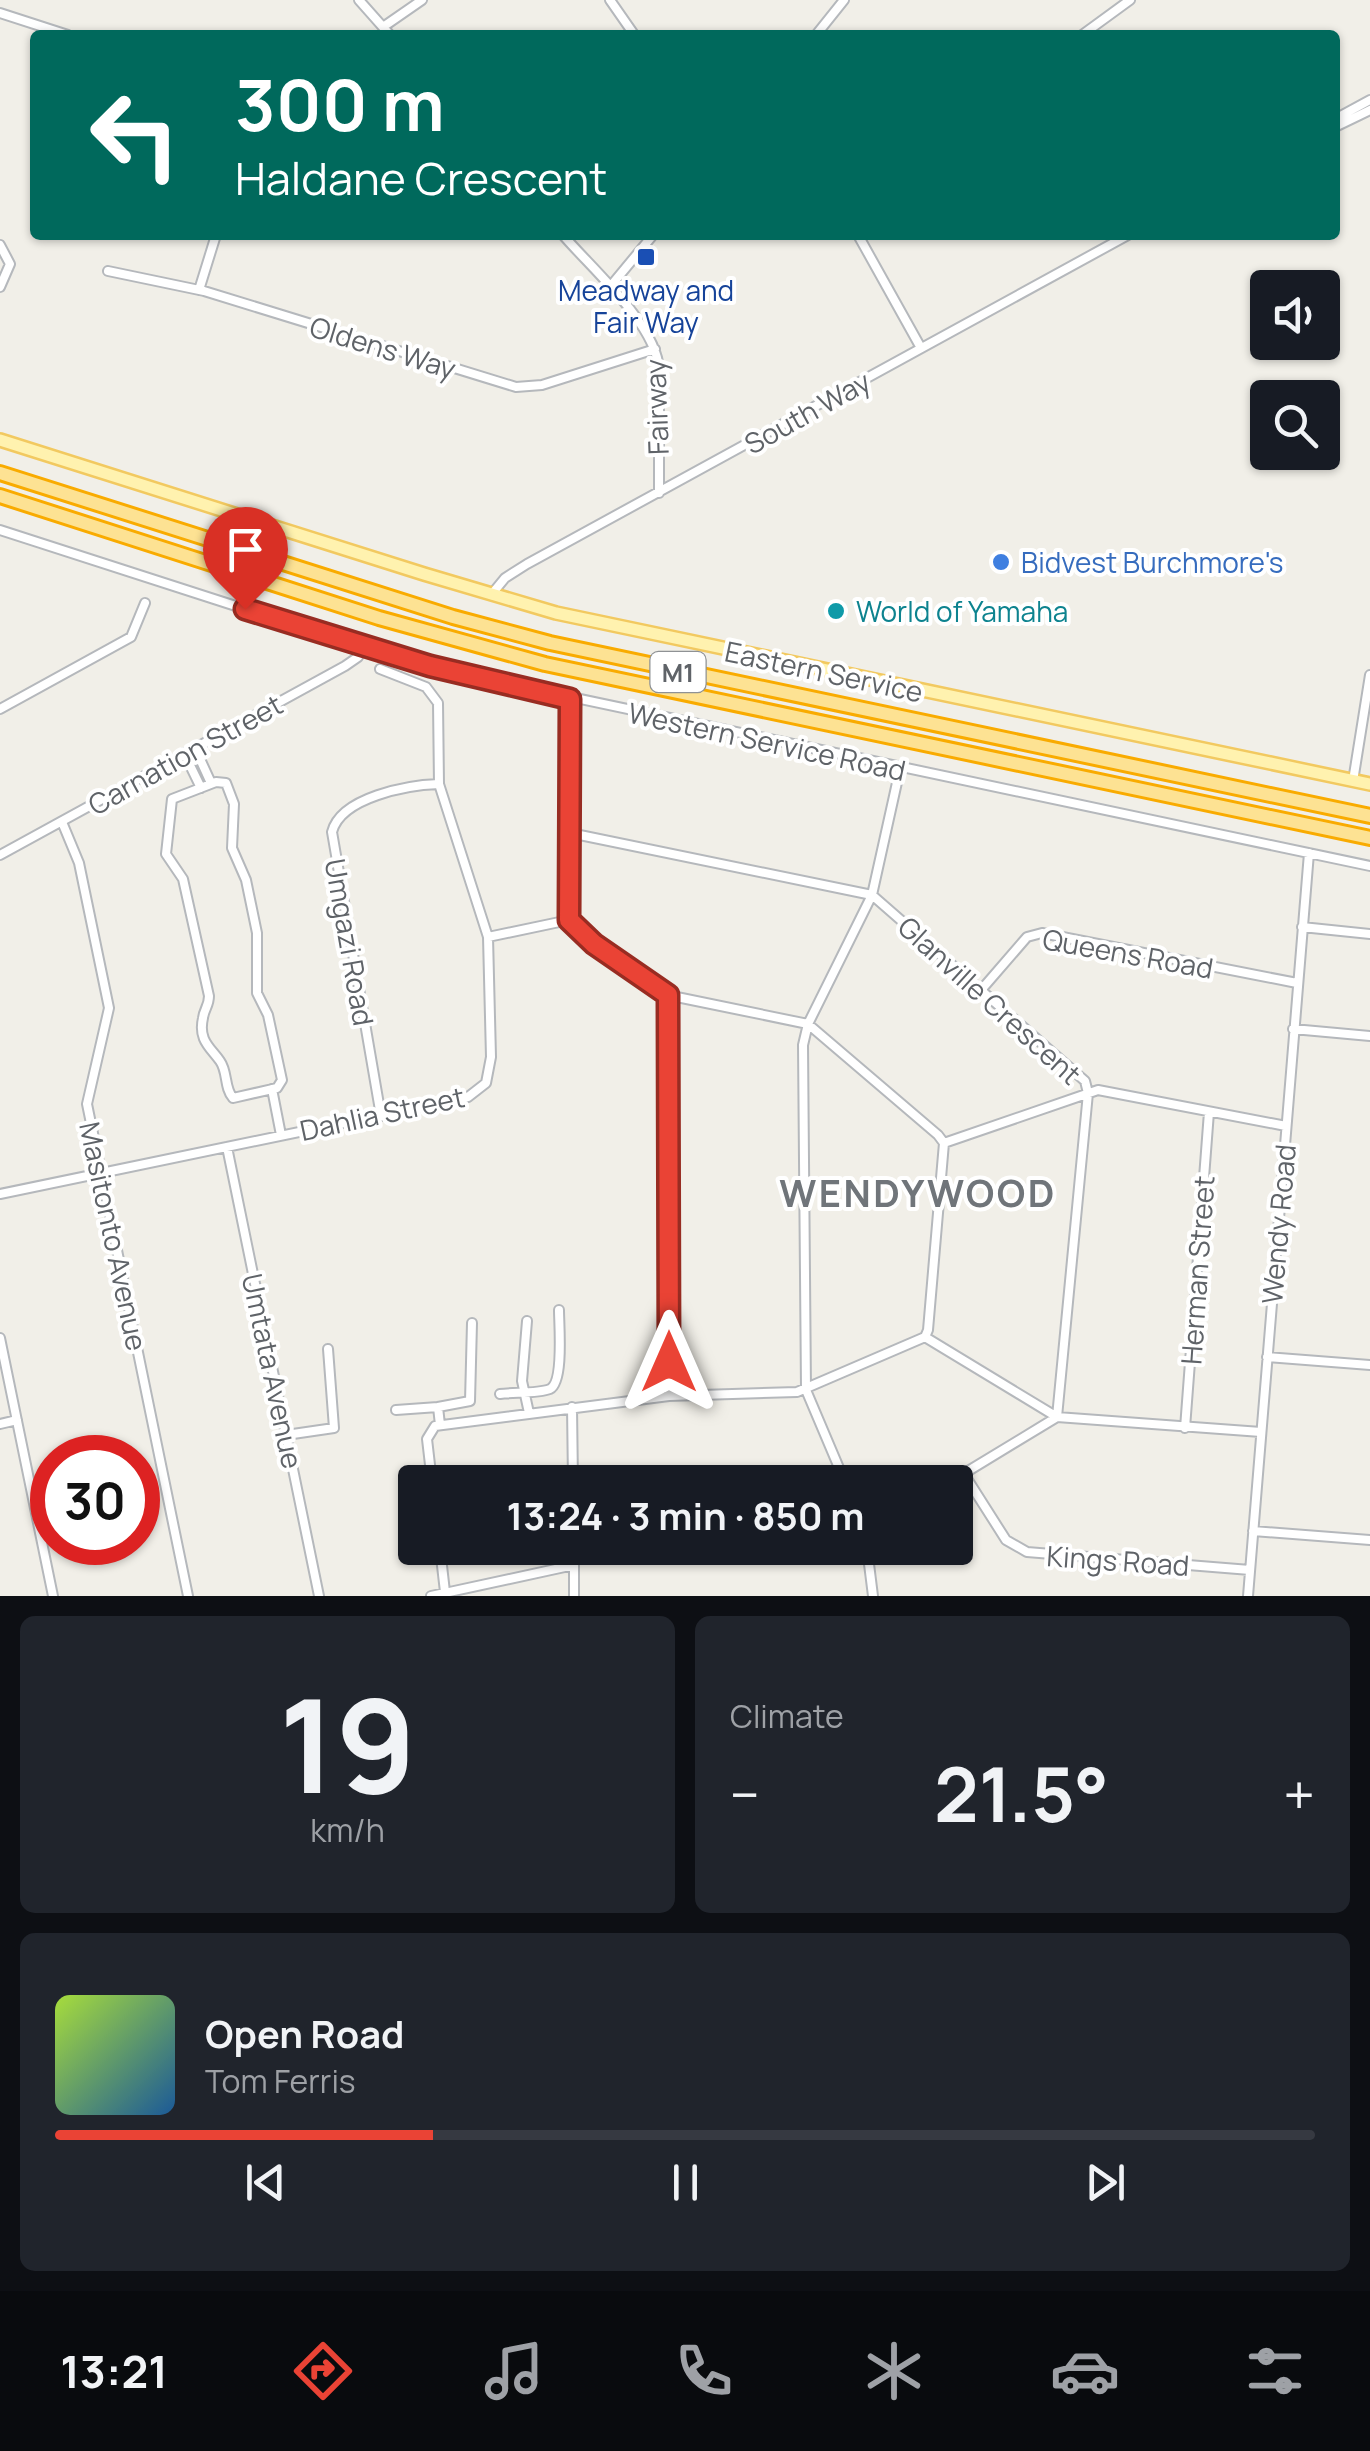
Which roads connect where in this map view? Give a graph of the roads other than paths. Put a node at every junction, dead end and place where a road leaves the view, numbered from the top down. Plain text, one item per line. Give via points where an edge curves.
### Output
1 (360, 0) edge
2 (422, 0) edge
3 (610, 0) edge
4 (844, 0) edge
5 (1130, 0) edge
6 (0, 14) edge
7 (383, 27) junction
8 (52, 30) edge
9 (386, 30) edge
10 (631, 30) edge
11 (820, 30) edge
12 (1089, 30) edge
13 (1370, 100) edge
14 (1370, 110) edge
15 (1340, 116) edge
16 (1340, 125) edge
17 (214, 240) edge
18 (567, 240) edge
19 (649, 240) edge
20 (861, 240) edge
21 (1119, 240) edge
22 (0, 245) edge
23 (108, 270) dead end
24 (0, 287) edge
25 (610, 288) junction
26 (199, 290) junction
27 (921, 348) junction
28 (656, 349) junction
29 (0, 440) edge
30 (0, 473) edge
31 (659, 493) junction
32 (0, 496) edge
33 (0, 530) edge
34 (491, 595) junction
35 (145, 603) dead end
36 (364, 646) junction
37 (380, 669) dead end
38 (1370, 675) edge
39 (570, 699) junction
40 (0, 709) edge
41 (194, 748) junction
42 (184, 754) junction
43 (900, 769) junction
44 (1353, 781) junction
45 (211, 784) junction
46 (439, 784) junction
47 (1370, 784) edge
48 (201, 788) junction
49 (1370, 816) edge
50 (62, 822) junction
51 (570, 833) junction
52 (1370, 838) edge
53 (1309, 853) junction
54 (0, 855) edge
55 (1370, 866) edge
56 (872, 895) junction
57 (569, 920) junction
58 (1302, 927) junction
59 (1370, 934) edge
60 (488, 937) junction
61 (1297, 983) junction
62 (982, 989) junction
63 (668, 995) junction
64 (808, 1024) junction
65 (1293, 1029) junction
66 (1370, 1036) edge
67 (272, 1089) junction
68 (1088, 1093) junction
69 (1210, 1112) junction
70 (381, 1116) junction
71 (1286, 1126) junction
72 (281, 1135) junction
73 (944, 1143) junction
74 (227, 1146) junction
75 (101, 1172) junction
76 (0, 1194) edge
77 (560, 1310) dead end
78 (527, 1321) dead end
79 (472, 1324) dead end
80 (0, 1338) edge
81 (925, 1338) junction
82 (328, 1349) dead end
83 (1267, 1357) junction
84 (1370, 1365) edge
85 (806, 1390) junction
86 (523, 1392) junction
87 (500, 1394) dead end
88 (669, 1396) junction
89 (572, 1407) junction
90 (438, 1408) junction
91 (396, 1410) dead end
92 (529, 1412) junction
93 (1058, 1416) junction
94 (17, 1420) junction
95 (0, 1424) edge
96 (440, 1425) junction
97 (1185, 1428) junction
98 (1261, 1432) junction
99 (286, 1435) junction
100 (430, 1465) edge
101 (573, 1465) edge
102 (837, 1465) edge
103 (973, 1468) edge
104 (973, 1488) edge
105 (1253, 1531) junction
106 (1370, 1540) edge
107 (442, 1565) edge
108 (868, 1565) edge
109 (574, 1566) joint
110 (1250, 1570) junction
111 (445, 1592) junction
112 (54, 1596) edge
113 (188, 1596) edge
114 (319, 1596) edge
115 (431, 1596) edge
116 (574, 1596) edge
117 (873, 1596) edge
118 (1248, 1596) edge

1 - 7 street
2 - 7 street
3 - 10 street
4 - 11 street
5 - 12 street
6 - 8 street
7 - 9 street
13 - 15 street
14 - 16 street
17 - 26 street
18 - 25 street, Fairway
19 - 25 street
20 - 27 street
21 - 27 street, South Way
22 - 24 street via 10,264
23 - 26 street, Oldens Way
25 - 28 street, Fairway
26 - 28 street, Oldens Way via 522,388
27 - 31 street, South Way
28 - 31 street, Fairway
29 - 34 main road, Eastern Service
30 - 49 highway, M1 via 550,643
31 - 34 street, South Way via 513,572
32 - 52 highway, M1 via 530,661
33 - 36 street, Western Service Road
34 - 44 main road, Eastern Service
35 - 40 street via 130,637
36 - 39 street, Western Service Road
36 - 41 street, Carnation Street via 345,666
37 - 46 street, Dahlia Street via 437,698
38 - 44 street
39 - 43 street, Western Service Road
39 - 51 street
41 - 42 street, Carnation Street
41 - 45 street
42 - 48 street
42 - 50 street, Carnation Street
43 - 53 street, Western Service Road
43 - 56 street
44 - 47 main road, Eastern Service
45 - 48 street
45 - 67 street via 224,782 234,804 232,848 258,933 256,988 281,1077
46 - 60 street, Dahlia Street
46 - 70 street, Umgazi Road via 372,798 341,814 332,832
48 - 67 street via 171,800 164,843 183,879 210,998 202,1017 206,1044 221,1062 231,1097
50 - 54 street, Carnation Street
50 - 75 street, Masitonto Avenue via 79,863 108,1001 86,1101
51 - 56 street, Glanville Crescent
51 - 57 street
53 - 55 street, Western Service Road
53 - 58 street, Wendy Road
56 - 62 street, Glanville Crescent
56 - 64 street
57 - 60 street
57 - 63 street
58 - 59 street
58 - 61 street, Wendy Road
60 - 70 street, Dahlia Street via 486,1083 468,1097
61 - 62 street, Queens Road via 1042,934 1028,937
61 - 65 street, Wendy Road
62 - 68 street, Glanville Crescent via 1081,1077
63 - 64 street
63 - 88 street
64 - 73 street
64 - 85 street via 802,1054
65 - 66 street
65 - 71 street, Wendy Road
67 - 72 street
68 - 69 street
68 - 73 street
68 - 93 street, Glanville Crescent
69 - 71 street
69 - 97 street, Herman Street
70 - 72 street, Dahlia Street
71 - 83 street, Wendy Road
72 - 74 street, Dahlia Street
73 - 81 street
74 - 75 street, Dahlia Street
74 - 99 street, Umtata Avenue
75 - 76 street, Dahlia Street
75 - 113 street, Masitonto Avenue
77 - 86 street via 558,1379 548,1389
78 - 86 street
79 - 90 street via 470,1401
80 - 94 street
81 - 85 street
81 - 93 street
82 - 99 street via 334,1428
83 - 84 street
83 - 98 street, Wendy Road
85 - 88 street
85 - 102 street
86 - 87 street
86 - 92 street
88 - 89 street
89 - 92 street
89 - 101 street
90 - 91 street
90 - 96 street
92 - 96 street
93 - 97 street
93 - 103 street
94 - 95 street
94 - 112 street
96 - 100 street via 427,1438
97 - 98 street
98 - 105 street, Wendy Road
99 - 114 street, Umtata Avenue
104 - 110 street, Kings Road via 1006,1540 1027,1552
105 - 106 street
105 - 110 street, Wendy Road
107 - 111 street
108 - 117 street
109 - 111 street
109 - 116 street
110 - 118 street, Wendy Road
111 - 115 street

